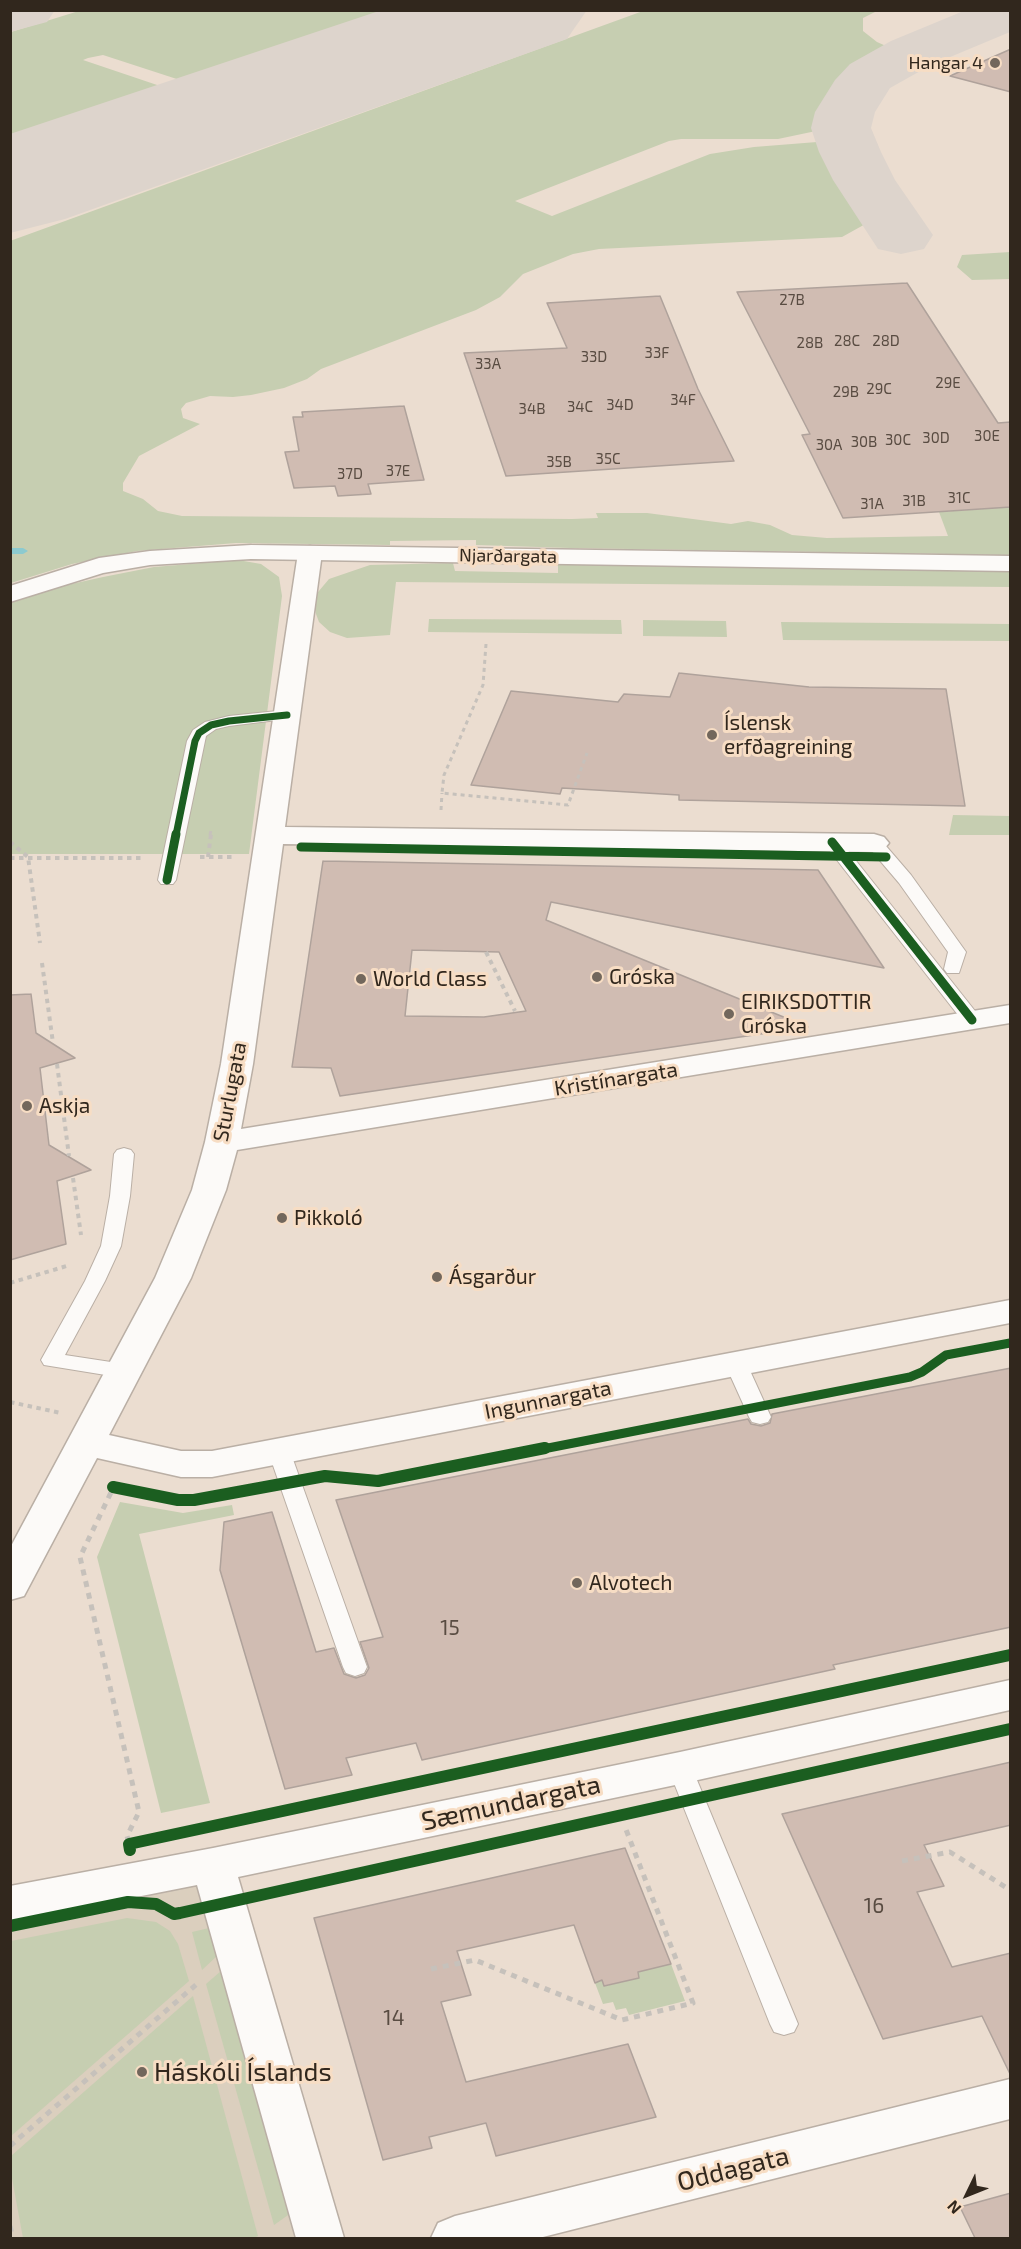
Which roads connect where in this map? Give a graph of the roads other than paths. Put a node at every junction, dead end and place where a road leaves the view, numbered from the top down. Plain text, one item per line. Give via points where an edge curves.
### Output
1 (310, 554) junction
2 (1011, 564) edge
3 (10, 594) edge
4 (287, 714) junction
5 (832, 842) junction
6 (874, 843) joint
7 (268, 845) junction
8 (167, 880) dead end
9 (952, 969) dead end
10 (1011, 1014) edge
11 (972, 1020) junction
12 (222, 1142) junction
13 (124, 1154) dead end
14 (1011, 1312) edge
15 (736, 1364) junction
16 (124, 1371) junction
17 (760, 1417) dead end
18 (92, 1432) junction
19 (279, 1451) junction
20 (10, 1586) edge
21 (355, 1667) dead end
22 (1011, 1695) edge
23 (680, 1768) junction
24 (213, 1865) junction
25 (10, 1904) edge
26 (784, 2024) dead end
27 (1011, 2099) edge
28 (320, 2238) edge
29 (455, 2238) edge

1 - 2 street, Njarðargata
1 - 3 street, Njarðargata via 251,552 150,558 99,566
1 - 4 street, Sturlugata
4 - 7 street, Sturlugata
4 - 8 lane via 210,725 199,733
5 - 6 street
5 - 7 street
5 - 11 lane
6 - 9 lane via 957,952
7 - 12 street, Sturlugata
10 - 11 street, Kristínargata
11 - 12 street, Kristínargata
12 - 16 street, Sturlugata via 209,1190 173,1278
13 - 16 lane via 111,1246 52,1360
14 - 15 street, Ingunnargata
15 - 17 lane
15 - 19 street, Ingunnargata
16 - 18 street, Sturlugata
18 - 19 street, Ingunnargata via 133,1453 181,1464
18 - 20 street, Sturlugata
19 - 21 lane
22 - 23 street, Sæmundargata
23 - 24 street, Sæmundargata
23 - 26 lane
24 - 25 street, Sæmundargata
24 - 28 street
27 - 29 street, Oddagata

